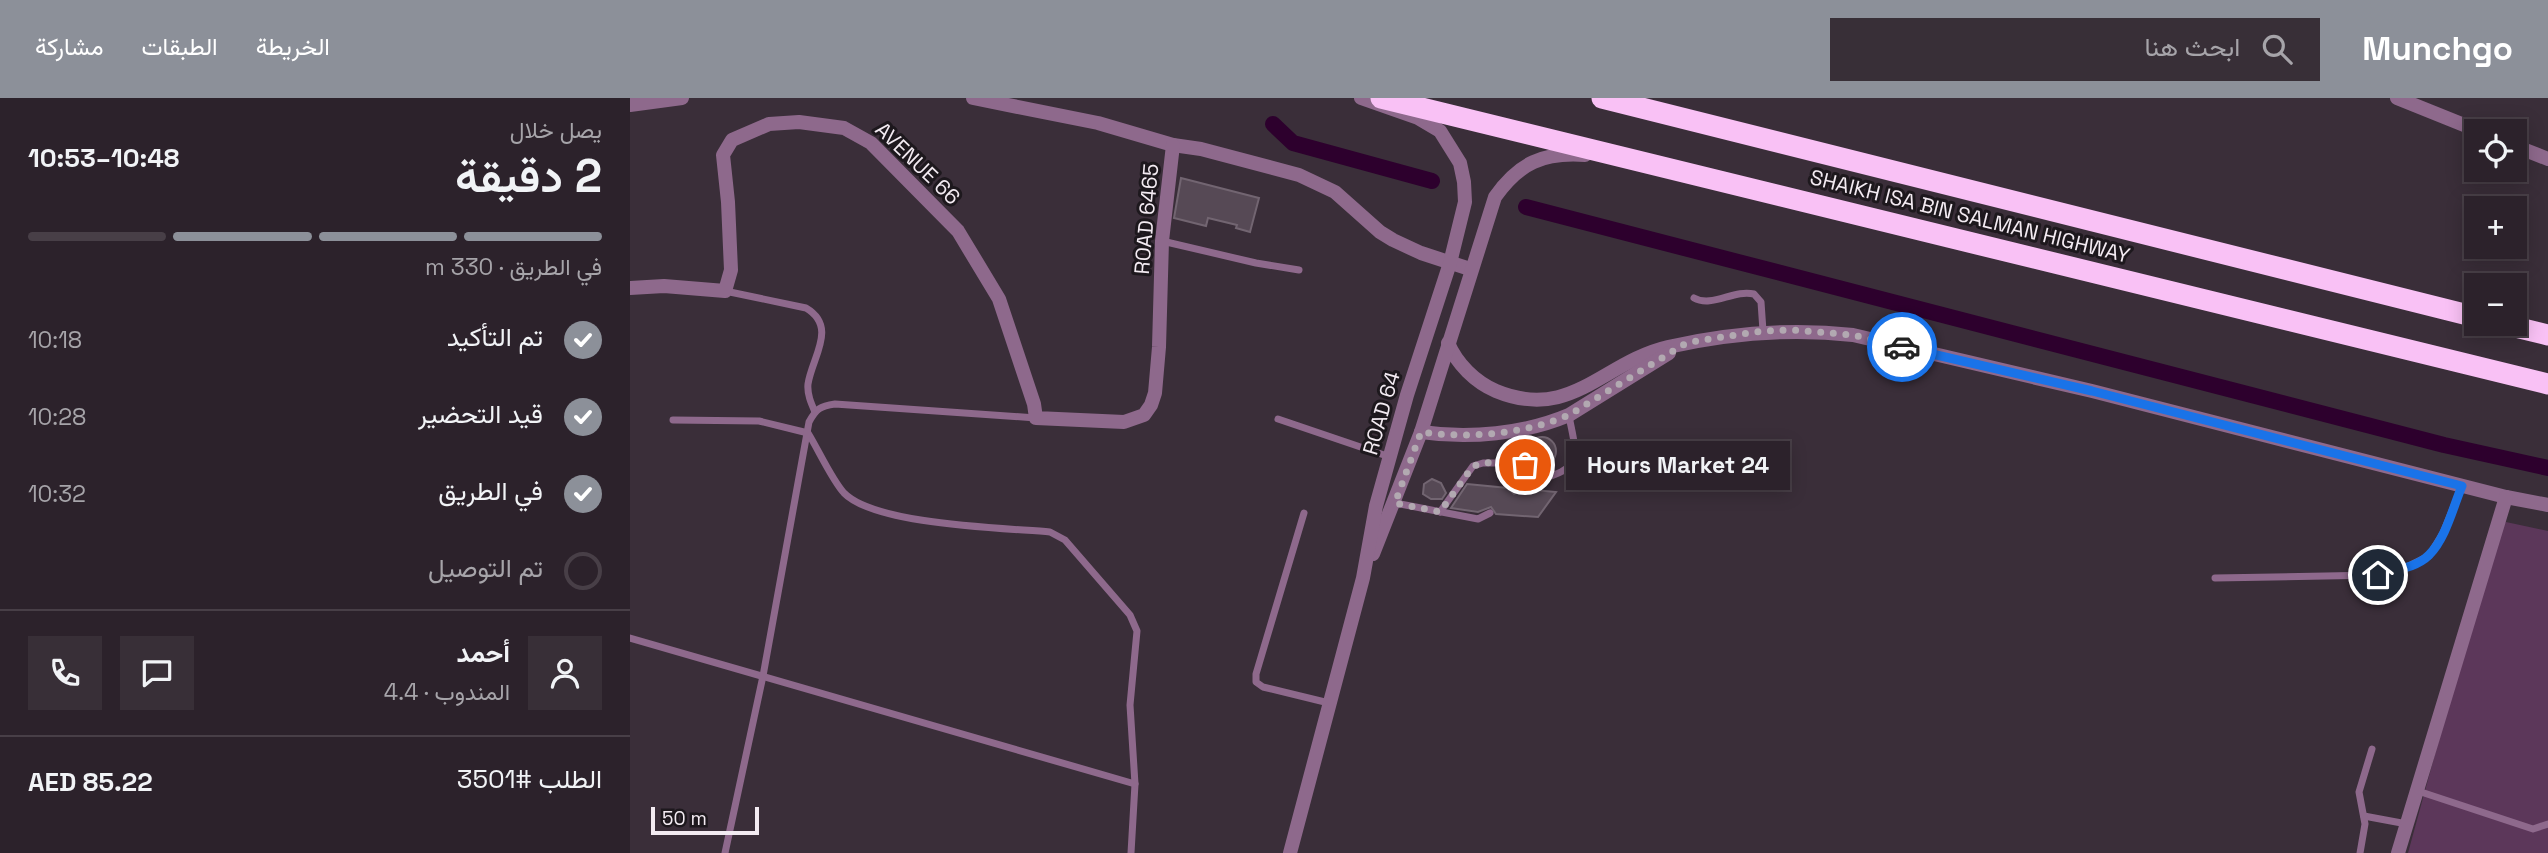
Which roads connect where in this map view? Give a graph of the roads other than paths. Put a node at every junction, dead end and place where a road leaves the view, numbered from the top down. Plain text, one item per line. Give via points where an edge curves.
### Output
1 (682, 98) edge
2 (973, 98) edge
3 (1361, 98) edge
4 (1381, 98) edge
5 (1602, 98) edge
6 (2397, 98) edge
7 (630, 104) edge
8 (2464, 125) edge
9 (1173, 145) junction
10 (2527, 151) edge
11 (1633, 159) junction
12 (2548, 159) edge
13 (1163, 241) junction
14 (1450, 263) junction
15 (1299, 270) dead end
16 (1470, 270) junction
17 (630, 288) edge
18 (725, 291) junction
19 (1694, 298) dead end
20 (2464, 314) edge
21 (2527, 330) edge
22 (1763, 331) junction
23 (2548, 335) edge
24 (1448, 343) junction
25 (1683, 345) junction
26 (2548, 384) edge
27 (1565, 396) junction
28 (1035, 411) junction
29 (814, 412) junction
30 (1569, 415) junction
31 (1278, 419) dead end
32 (673, 420) dead end
33 (1398, 426) junction
34 (1421, 432) junction
35 (808, 433) junction
36 (1390, 457) junction
37 (1532, 480) junction
38 (2462, 486) junction
39 (1514, 488) dead end
40 (2506, 497) junction
41 (1395, 503) junction
42 (2548, 505) edge
43 (1440, 512) junction
44 (1304, 513) dead end
45 (1490, 513) dead end
46 (1363, 578) junction
47 (2215, 578) dead end
48 (630, 638) edge
49 (763, 676) junction
50 (1330, 703) junction
51 (2372, 749) dead end
52 (1135, 784) junction
53 (2418, 791) junction
54 (2364, 816) junction
55 (2548, 824) edge
56 (2407, 825) junction
57 (2401, 849) edge
58 (725, 853) edge
59 (1131, 853) edge
60 (1290, 853) edge
61 (2360, 853) edge

1 - 7 street
2 - 9 street via 1098,123
3 - 14 street, ROAD 64 via 1418,118 1440,131 1450,144 1462,173 1465,202
4 - 11 highway, SHAIKH ISA BIN SALMAN HIGHWAY
5 - 20 highway, SHAIKH ISA BIN SALMAN HIGHWAY
6 - 8 street
9 - 13 street, ROAD 6465
9 - 14 street, ROAD 6465 via 1318,182 1387,236
10 - 12 street
11 - 16 street, ROAD 64 via 1563,154 1523,167 1494,197
11 - 26 highway, SHAIKH ISA BIN SALMAN HIGHWAY
13 - 15 lane
13 - 28 street, ROAD 6465 via 1155,393 1144,415 1124,422
14 - 16 street, ROAD 6465
14 - 33 street, ROAD 64
16 - 24 street, ROAD 64
17 - 18 street
18 - 28 street, AVENUE 66 via 731,270 723,155 732,140 768,124 799,122 844,128 871,143 958,231 999,299
18 - 29 lane via 817,314 823,333 808,386
19 - 22 lane via 1702,302 1754,294 1760,302
21 - 23 highway
22 - 25 street
22 - 38 street via 1853,335
24 - 27 street via 1462,365 1490,388 1523,399
24 - 34 street, ROAD 64
25 - 27 street via 1652,352
25 - 30 street
27 - 30 street
28 - 29 lane via 835,404
29 - 35 lane
30 - 34 street via 1505,432
30 - 37 lane via 1575,449 1571,465 1559,475
31 - 36 lane
32 - 35 lane via 759,421
33 - 34 street
33 - 36 street, ROAD 64
34 - 41 street, ROAD 64
35 - 49 lane
35 - 52 lane via 844,494 870,509 903,518 1050,532 1065,540 1130,615 1137,631 1130,705
36 - 46 street, ROAD 64
37 - 39 lane
37 - 43 lane via 1521,463 1478,464 1469,469
38 - 40 street
38 - 47 lane via 2428,556 2407,567 2378,575
40 - 42 street
40 - 53 street
41 - 43 lane
41 - 46 street, ROAD 64
43 - 45 lane via 1478,519
44 - 50 lane via 1256,682
46 - 50 street, ROAD 64
48 - 49 lane
49 - 52 lane
49 - 58 lane
50 - 60 street, ROAD 64
51 - 54 lane via 2359,792
52 - 59 lane
53 - 55 lane via 2533,829
53 - 56 street
54 - 56 lane
54 - 61 lane
56 - 57 street

